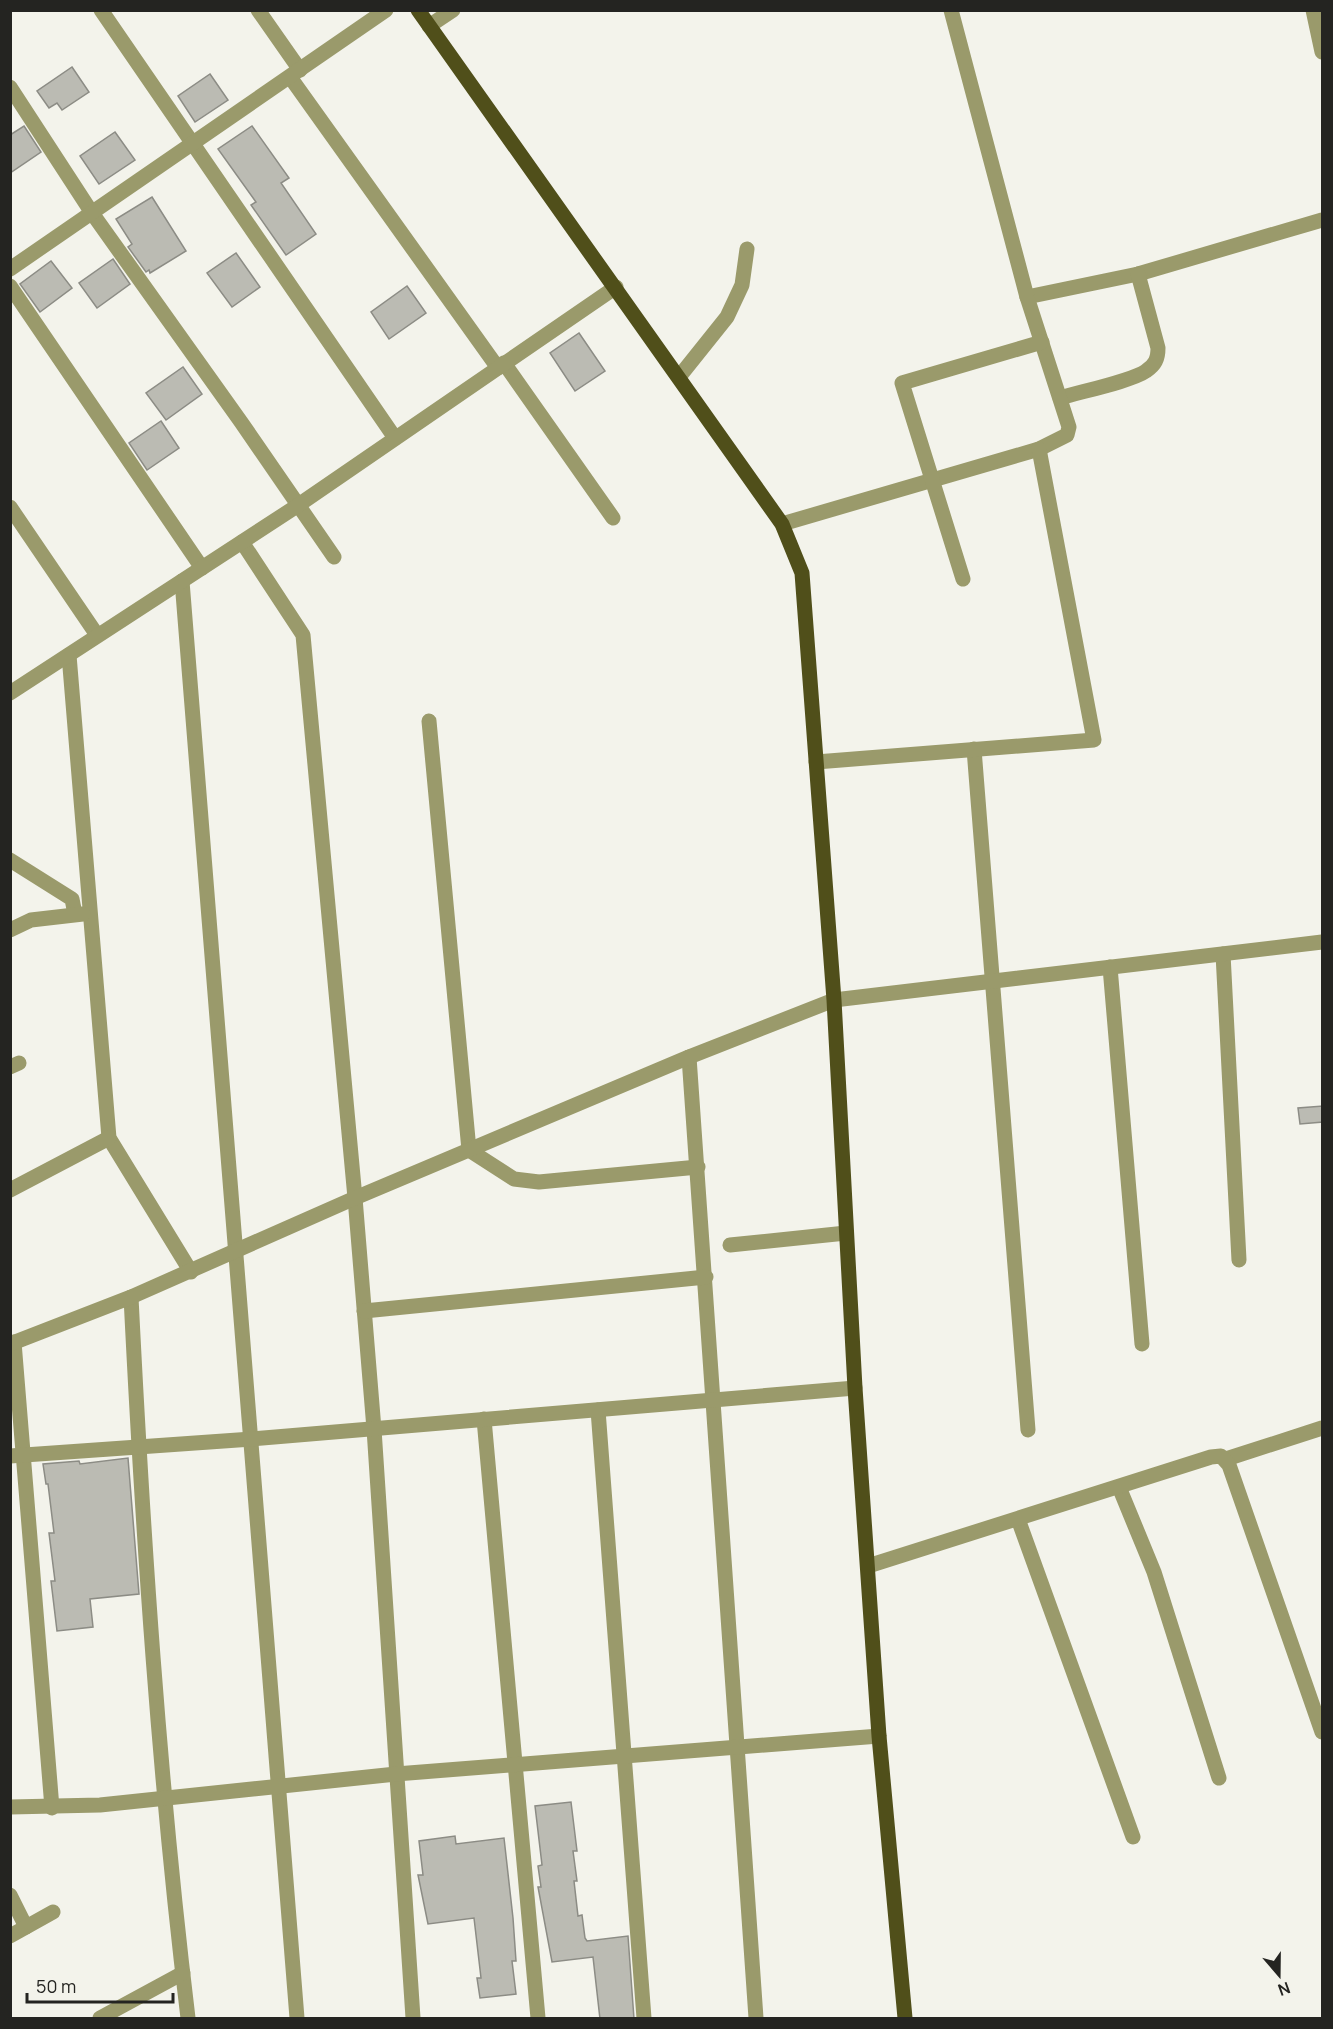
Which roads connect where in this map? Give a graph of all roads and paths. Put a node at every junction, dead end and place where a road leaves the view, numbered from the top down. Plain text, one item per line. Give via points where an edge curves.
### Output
1 (101, 10) edge
2 (258, 10) edge
3 (386, 10) edge
4 (418, 10) edge
5 (453, 10) edge
6 (951, 10) edge
7 (1313, 10) edge
8 (429, 26) junction
9 (1323, 52) edge
10 (295, 74) junction
11 (10, 87) edge
12 (193, 143) junction
13 (92, 213) junction
14 (1323, 220) edge
15 (747, 249) dead end
16 (10, 269) edge
17 (1138, 274) junction
18 (10, 286) edge
19 (616, 287) junction
20 (1027, 297) junction
21 (1042, 342) junction
22 (501, 366) junction
23 (679, 378) junction
24 (1060, 398) junction
25 (395, 438) junction
26 (1039, 449) junction
27 (933, 478) junction
28 (297, 506) junction
29 (10, 507) edge
30 (613, 518) dead end
31 (782, 524) junction
32 (242, 542) junction
33 (334, 557) dead end
34 (202, 568) junction
35 (963, 579) dead end
36 (182, 581) junction
37 (97, 635) junction
38 (69, 655) junction
39 (10, 693) edge
40 (429, 721) dead end
41 (974, 750) junction
42 (816, 762) junction
43 (10, 860) edge
44 (83, 914) junction
45 (10, 930) edge
46 (1323, 942) edge
47 (1223, 954) junction
48 (1110, 967) junction
49 (992, 981) junction
50 (834, 1000) junction
51 (689, 1057) junction
52 (109, 1138) junction
53 (469, 1150) junction
54 (698, 1167) junction
55 (10, 1190) edge
56 (355, 1198) junction
57 (846, 1233) junction
58 (730, 1245) dead end
59 (235, 1252) junction
60 (1239, 1260) dead end
61 (191, 1272) junction
62 (706, 1277) junction
63 (131, 1298) junction
64 (364, 1311) junction
65 (12, 1343) edge
66 (1142, 1344) dead end
67 (855, 1388) junction
68 (715, 1399) junction
69 (598, 1410) junction
70 (484, 1419) junction
71 (1323, 1428) edge
72 (374, 1429) junction
73 (1028, 1430) dead end
74 (252, 1439) junction
75 (139, 1448) junction
76 (16, 1455) edge
77 (1226, 1460) junction
78 (1119, 1486) junction
79 (1018, 1519) junction
80 (868, 1566) junction
81 (1323, 1732) edge
82 (879, 1736) junction
83 (738, 1748) junction
84 (624, 1757) junction
85 (515, 1765) junction
86 (396, 1774) junction
87 (1219, 1778) dead end
88 (279, 1786) junction
89 (165, 1797) junction
90 (10, 1808) edge
91 (52, 1808) junction
92 (1133, 1837) dead end
93 (10, 1896) edge
94 (53, 1912) dead end
95 (26, 1927) junction
96 (10, 1936) edge
97 (183, 1973) junction
98 (100, 2019) edge
99 (188, 2019) edge
100 (297, 2019) edge
101 (413, 2019) edge
102 (538, 2019) edge
103 (644, 2019) edge
104 (756, 2019) edge
105 (905, 2019) edge

1 - 12 street
2 - 10 street
3 - 10 street
4 - 8 main road
5 - 8 street
6 - 20 street
7 - 9 street
8 - 19 main road
10 - 12 street
10 - 22 street
11 - 13 street
12 - 13 street
12 - 25 street
13 - 16 street
13 - 28 street
14 - 17 street
15 - 23 street via 742,285 727,317
17 - 20 street
17 - 24 street via 1158,348 1155,363 1143,373
18 - 34 street
19 - 22 street
19 - 23 main road
20 - 21 street
21 - 24 street
21 - 27 street via 902,383
22 - 25 street
22 - 30 street
23 - 31 main road
24 - 26 street via 1069,427 1067,435
25 - 28 street
26 - 27 street
26 - 41 street via 1094,740
27 - 31 street
27 - 35 street
28 - 32 street
28 - 33 street
29 - 37 street
31 - 42 main road via 802,573
32 - 34 street
32 - 56 street via 303,636
34 - 36 street
36 - 37 street
36 - 59 street
37 - 38 street
38 - 39 street
38 - 44 street
40 - 53 street
41 - 42 street
41 - 49 street
42 - 50 main road
43 - 44 street via 72,899
44 - 45 street via 31,920
44 - 52 street
46 - 47 street
47 - 48 street
47 - 60 street
48 - 49 street
48 - 66 street
49 - 50 street
49 - 73 street
50 - 51 street
50 - 57 main road
51 - 53 street
51 - 54 street
52 - 55 street
52 - 61 street
53 - 54 street via 514,1179 538,1182
53 - 56 street
54 - 62 street
56 - 59 street
56 - 64 street
57 - 58 street
57 - 67 main road
59 - 61 street
59 - 74 street
61 - 63 street
62 - 64 street
62 - 68 street
63 - 65 street
63 - 75 street
64 - 72 street
65 - 76 street
67 - 68 street
67 - 80 main road
68 - 69 street
68 - 83 street
69 - 70 street
69 - 84 street
70 - 72 street
70 - 85 street
71 - 77 street
72 - 74 street
72 - 86 street
74 - 75 street
74 - 88 street
75 - 76 street
75 - 89 street
76 - 91 street via 35,1583
77 - 78 street via 1211,1457
77 - 81 street
78 - 79 street
78 - 87 street via 1154,1572
79 - 80 street
79 - 92 street
80 - 82 main road
82 - 83 street
82 - 105 main road
83 - 84 street
83 - 104 street
84 - 85 street
84 - 103 street
85 - 86 street
85 - 102 street
86 - 88 street
86 - 101 street
88 - 89 street
88 - 100 street
89 - 91 street
89 - 97 street
90 - 91 street
93 - 95 street
94 - 95 street
95 - 96 street
97 - 98 street
97 - 99 street

